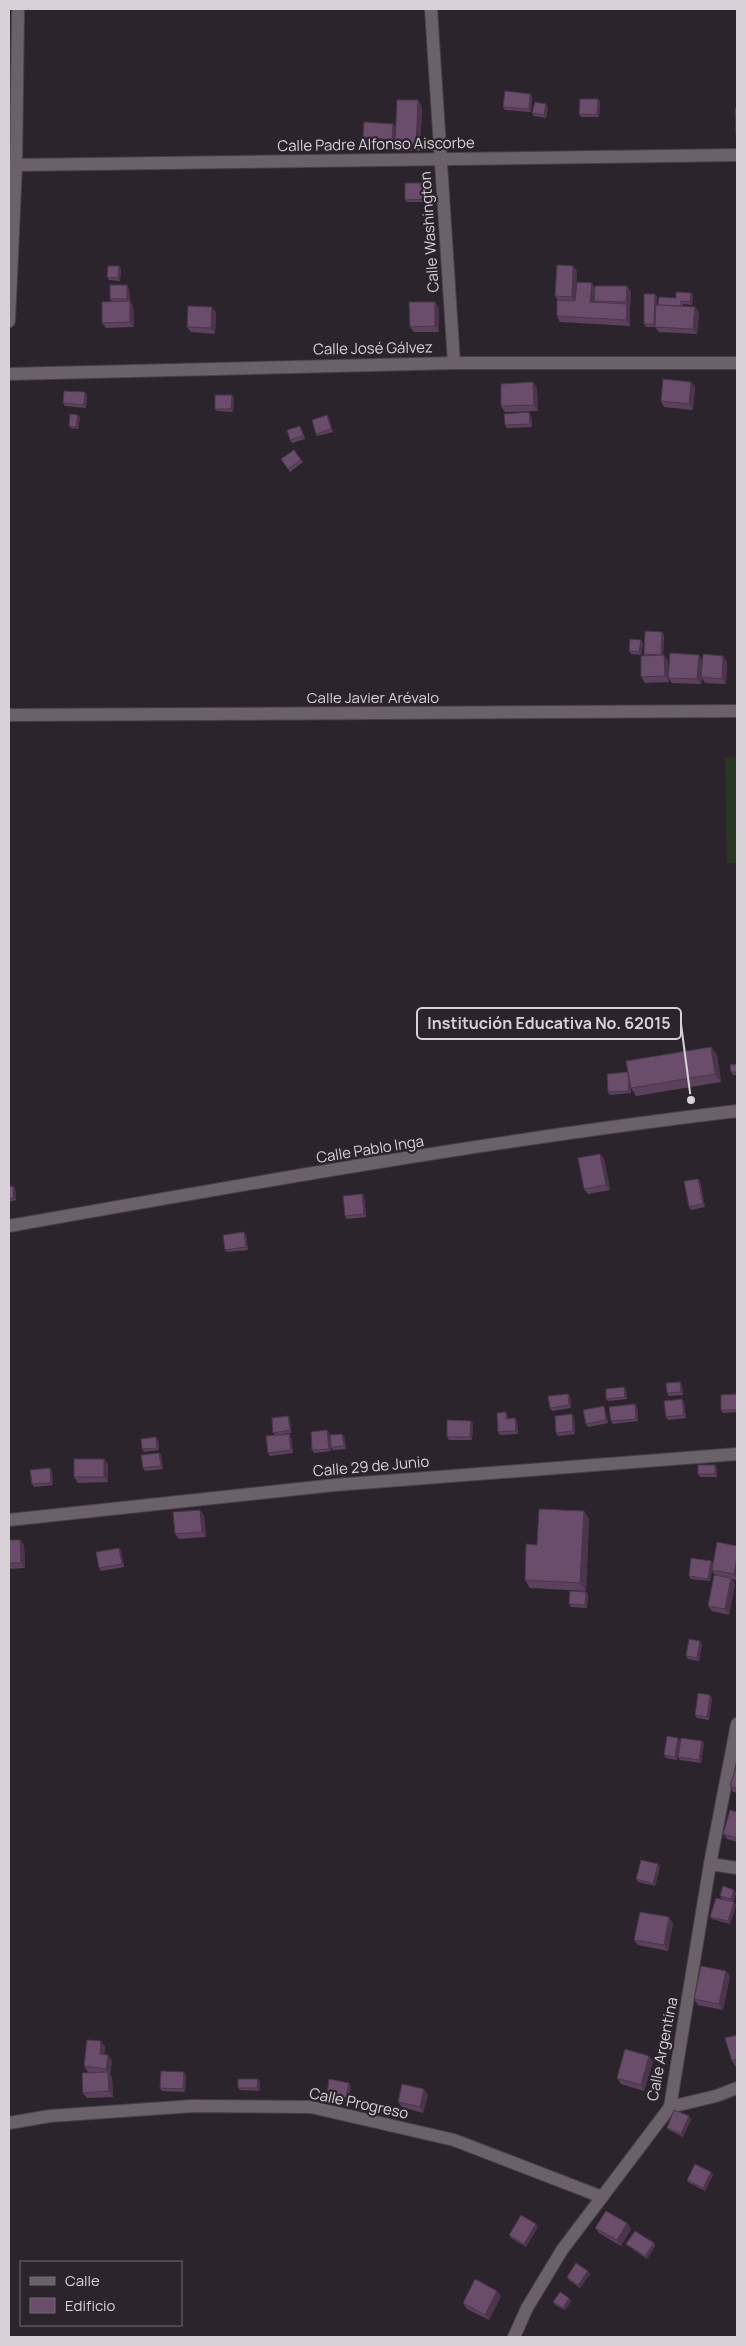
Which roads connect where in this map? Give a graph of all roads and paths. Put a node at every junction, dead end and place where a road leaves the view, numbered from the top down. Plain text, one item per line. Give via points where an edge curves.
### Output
1 (431, 9) edge
2 (18, 12) dead end
3 (737, 156) edge
4 (441, 159) junction
5 (16, 165) junction
6 (9, 321) edge
7 (454, 363) junction
8 (737, 363) edge
9 (9, 374) edge
10 (737, 711) edge
11 (9, 715) edge
12 (737, 1111) edge
13 (9, 1226) edge
14 (737, 1454) edge
15 (9, 1520) edge
16 (737, 1724) edge
17 (710, 1864) junction
18 (737, 1868) edge
19 (737, 2088) edge
20 (670, 2107) junction
21 (9, 2124) edge
22 (602, 2197) junction
23 (514, 2337) edge

1 - 4 street, Calle Washington
2 - 5 street
3 - 4 street, Calle Padre Alfonso Aiscorbe
4 - 5 street, Calle Padre Alfonso Aiscorbe
4 - 7 street, Calle Washington
5 - 6 street
7 - 8 street, Calle José Gálvez
7 - 9 street, Calle José Gálvez
10 - 11 street, Calle Javier Arévalo
12 - 13 street, Calle Pablo Inga via 626,1124
14 - 15 street, Calle 29 de Junio via 334,1485
16 - 17 street, Calle Argentina
17 - 18 street
17 - 20 street, Calle Argentina
19 - 20 street
20 - 22 street, Calle Argentina
21 - 22 street, Calle Progreso via 50,2116 193,2106 311,2107 454,2140
22 - 23 street, Calle Argentina via 562,2250 527,2308

